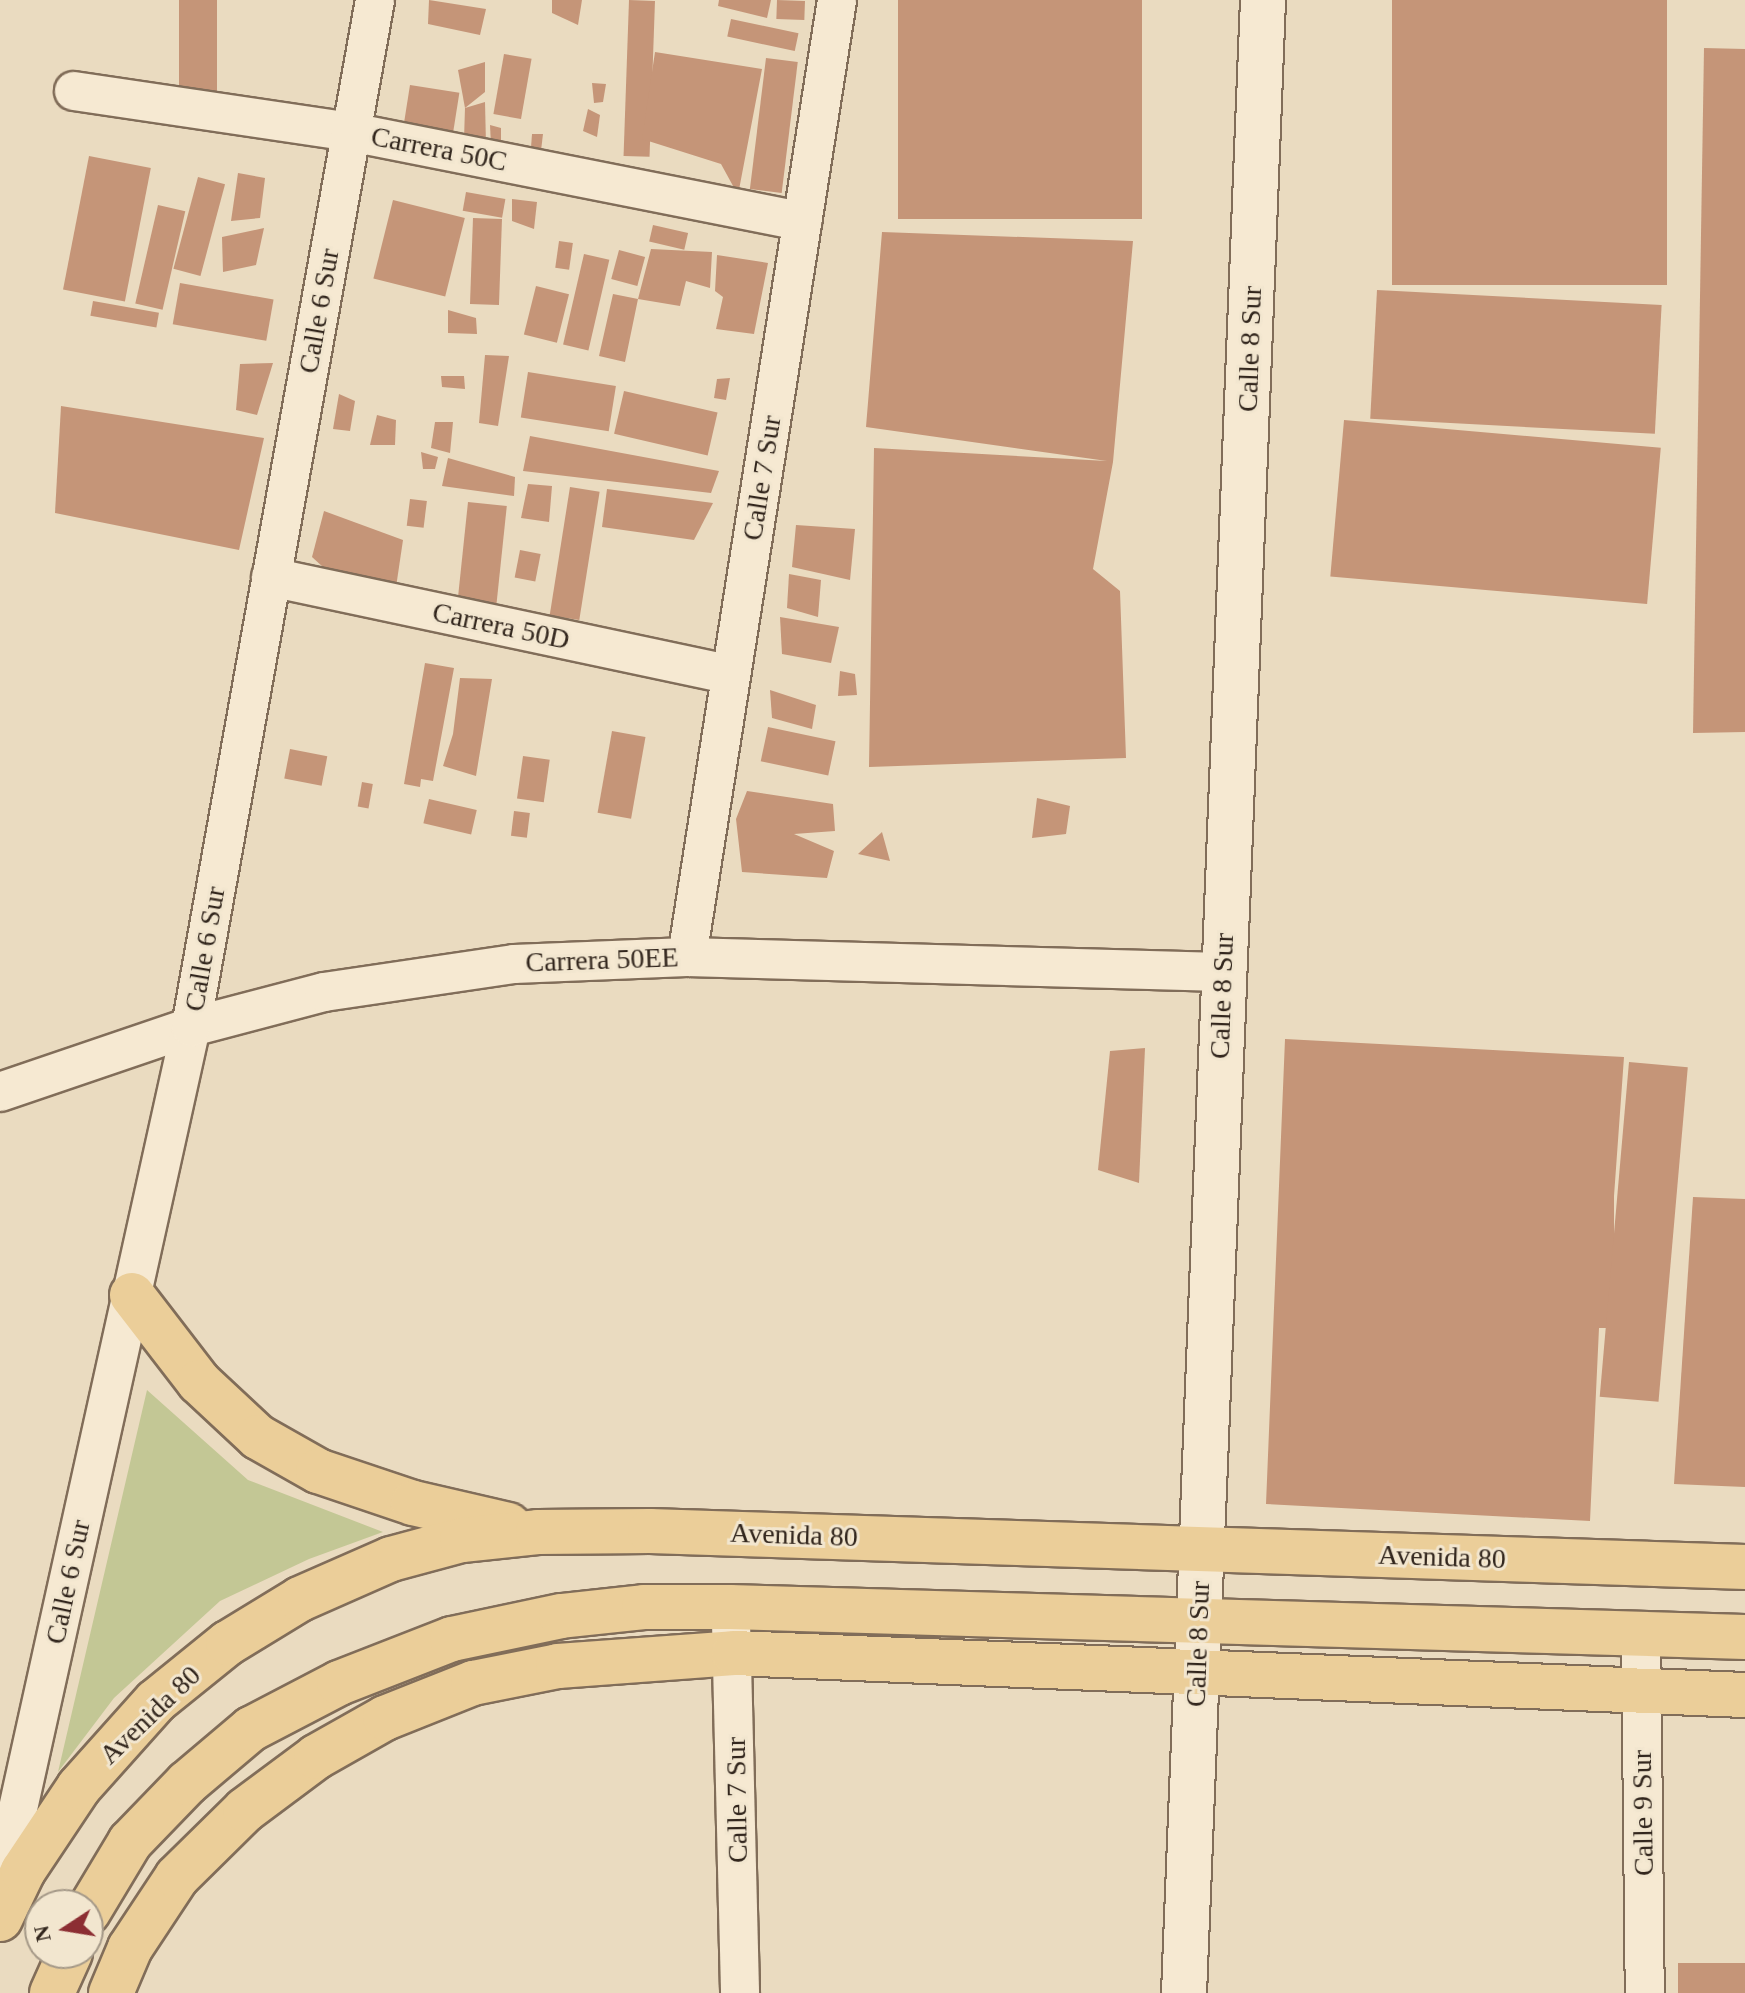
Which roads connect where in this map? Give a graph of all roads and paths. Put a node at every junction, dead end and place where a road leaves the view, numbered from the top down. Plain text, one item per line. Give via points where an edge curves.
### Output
1 (375, 0) edge
2 (837, 0) edge
3 (1263, 0) edge
4 (74, 91) dead end
5 (351, 132) junction
6 (802, 221) junction
7 (271, 577) junction
8 (731, 675) junction
9 (687, 957) junction
10 (1222, 972) junction
11 (191, 1027) junction
12 (0, 1092) edge
13 (132, 1295) junction
14 (538, 1532) junction
15 (1201, 1549) junction
16 (1745, 1567) edge
17 (730, 1607) junction
18 (1198, 1620) junction
19 (1641, 1634) junction
20 (1745, 1637) edge
21 (734, 1653) junction
22 (1196, 1672) junction
23 (1641, 1691) junction
24 (1745, 1695) edge
25 (102, 1889) edge
26 (0, 1890) edge
27 (0, 1919) edge
28 (63, 1969) edge
29 (52, 1993) edge
30 (111, 1993) edge
31 (740, 1993) edge
32 (1184, 1993) edge
33 (1645, 1993) edge

1 - 5 street, Calle 6 Sur
2 - 6 street, Calle 7 Sur
3 - 10 street, Calle 8 Sur
4 - 5 street, Carrera 50C
5 - 6 street, Carrera 50C
5 - 7 street, Calle 6 Sur
6 - 8 street, Calle 7 Sur
7 - 8 street, Carrera 50D
7 - 11 street, Calle 6 Sur
8 - 9 street, Calle 7 Sur
9 - 10 street, Carrera 50EE
9 - 11 street, Carrera 50EE via 514,964 408,976
10 - 15 street, Calle 8 Sur
11 - 12 street, Carrera 50EE
11 - 13 street, Calle 6 Sur
13 - 14 main road via 199,1382 258,1437 318,1471 413,1503
13 - 26 street, Calle 6 Sur
14 - 15 main road, Avenida 80
14 - 27 main road, Avenida 80 via 462,1540 391,1559 300,1599 228,1643 156,1701 79,1787 23,1871
15 - 16 main road, Avenida 80
15 - 18 street, Calle 8 Sur
17 - 18 main road
17 - 21 street, Calle 7 Sur
17 - 25 main road via 644,1607 561,1616 452,1639 339,1683 251,1729 187,1783 130,1842
18 - 19 main road
18 - 22 street, Calle 8 Sur
19 - 20 main road
19 - 23 street, Calle 9 Sur
21 - 22 main road
21 - 30 main road via 558,1666 473,1683 385,1718 316,1757 245,1810 177,1877 130,1948
21 - 31 street, Calle 7 Sur
22 - 23 main road
22 - 32 street, Calle 8 Sur
23 - 24 main road
23 - 33 street, Calle 9 Sur
28 - 29 main road

